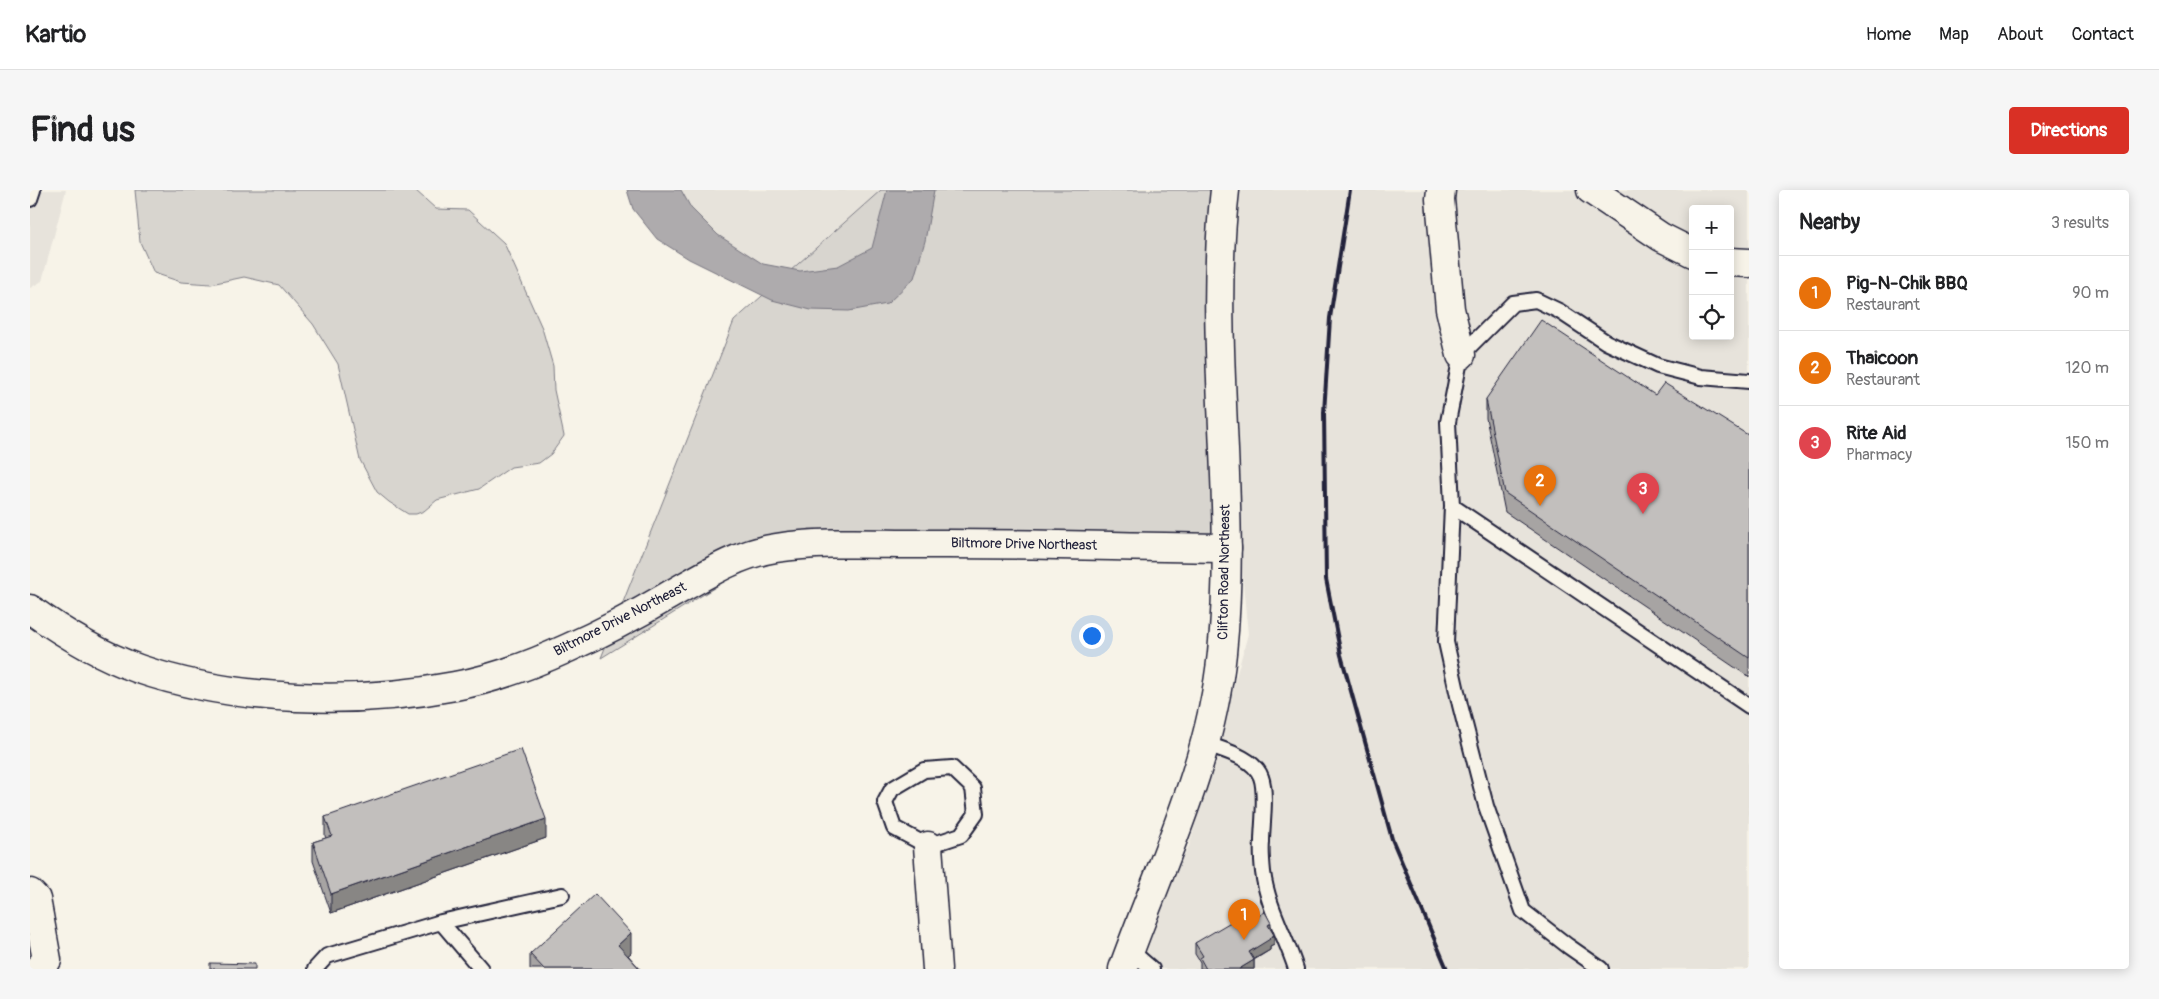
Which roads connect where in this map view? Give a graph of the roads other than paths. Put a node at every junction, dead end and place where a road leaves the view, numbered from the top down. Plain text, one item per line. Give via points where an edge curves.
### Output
1 (33, 190) edge
2 (1225, 190) edge
3 (1440, 190) edge
4 (1591, 190) edge
5 (30, 199) edge
6 (1689, 251) edge
7 (1734, 262) edge
8 (1749, 263) edge
9 (1461, 355) junction
10 (1749, 380) edge
11 (1452, 506) junction
12 (1227, 548) junction
13 (30, 608) edge
14 (1749, 706) edge
15 (1204, 743) junction
16 (928, 846) junction
17 (30, 893) edge
18 (562, 895) dead end
19 (441, 922) junction
20 (1127, 960) edge
21 (38, 969) edge
22 (315, 969) edge
23 (481, 969) edge
24 (937, 969) edge
25 (1152, 969) edge
26 (1296, 969) edge
27 (1601, 969) edge

1 - 5 lane
2 - 12 street, Clifton Road Northeast via 1220,305
3 - 9 street via 1450,309
4 - 6 street via 1661,237
7 - 8 street
9 - 10 lane via 1513,303 1536,300 1606,342 1658,366 1701,377
9 - 11 lane via 1448,422
11 - 14 lane
11 - 27 lane via 1446,642 1486,806 1523,911
12 - 13 street, Biltmore Drive Northeast via 1021,543 776,548 727,564 608,629 541,660 456,686 370,696 283,696 231,690 141,670 67,634
12 - 15 street, Clifton Road Northeast via 1222,656
15 - 20 street, Clifton Road Northeast
15 - 26 lane via 1251,763 1261,777 1263,874 1269,900
16 - 16 lane via 961,835 976,814 973,788 952,768 924,770 892,789 885,802 894,828
16 - 24 street
17 - 21 street via 36,899 47,960
18 - 19 lane
19 - 22 lane via 328,956
19 - 23 lane
20 - 25 lane

